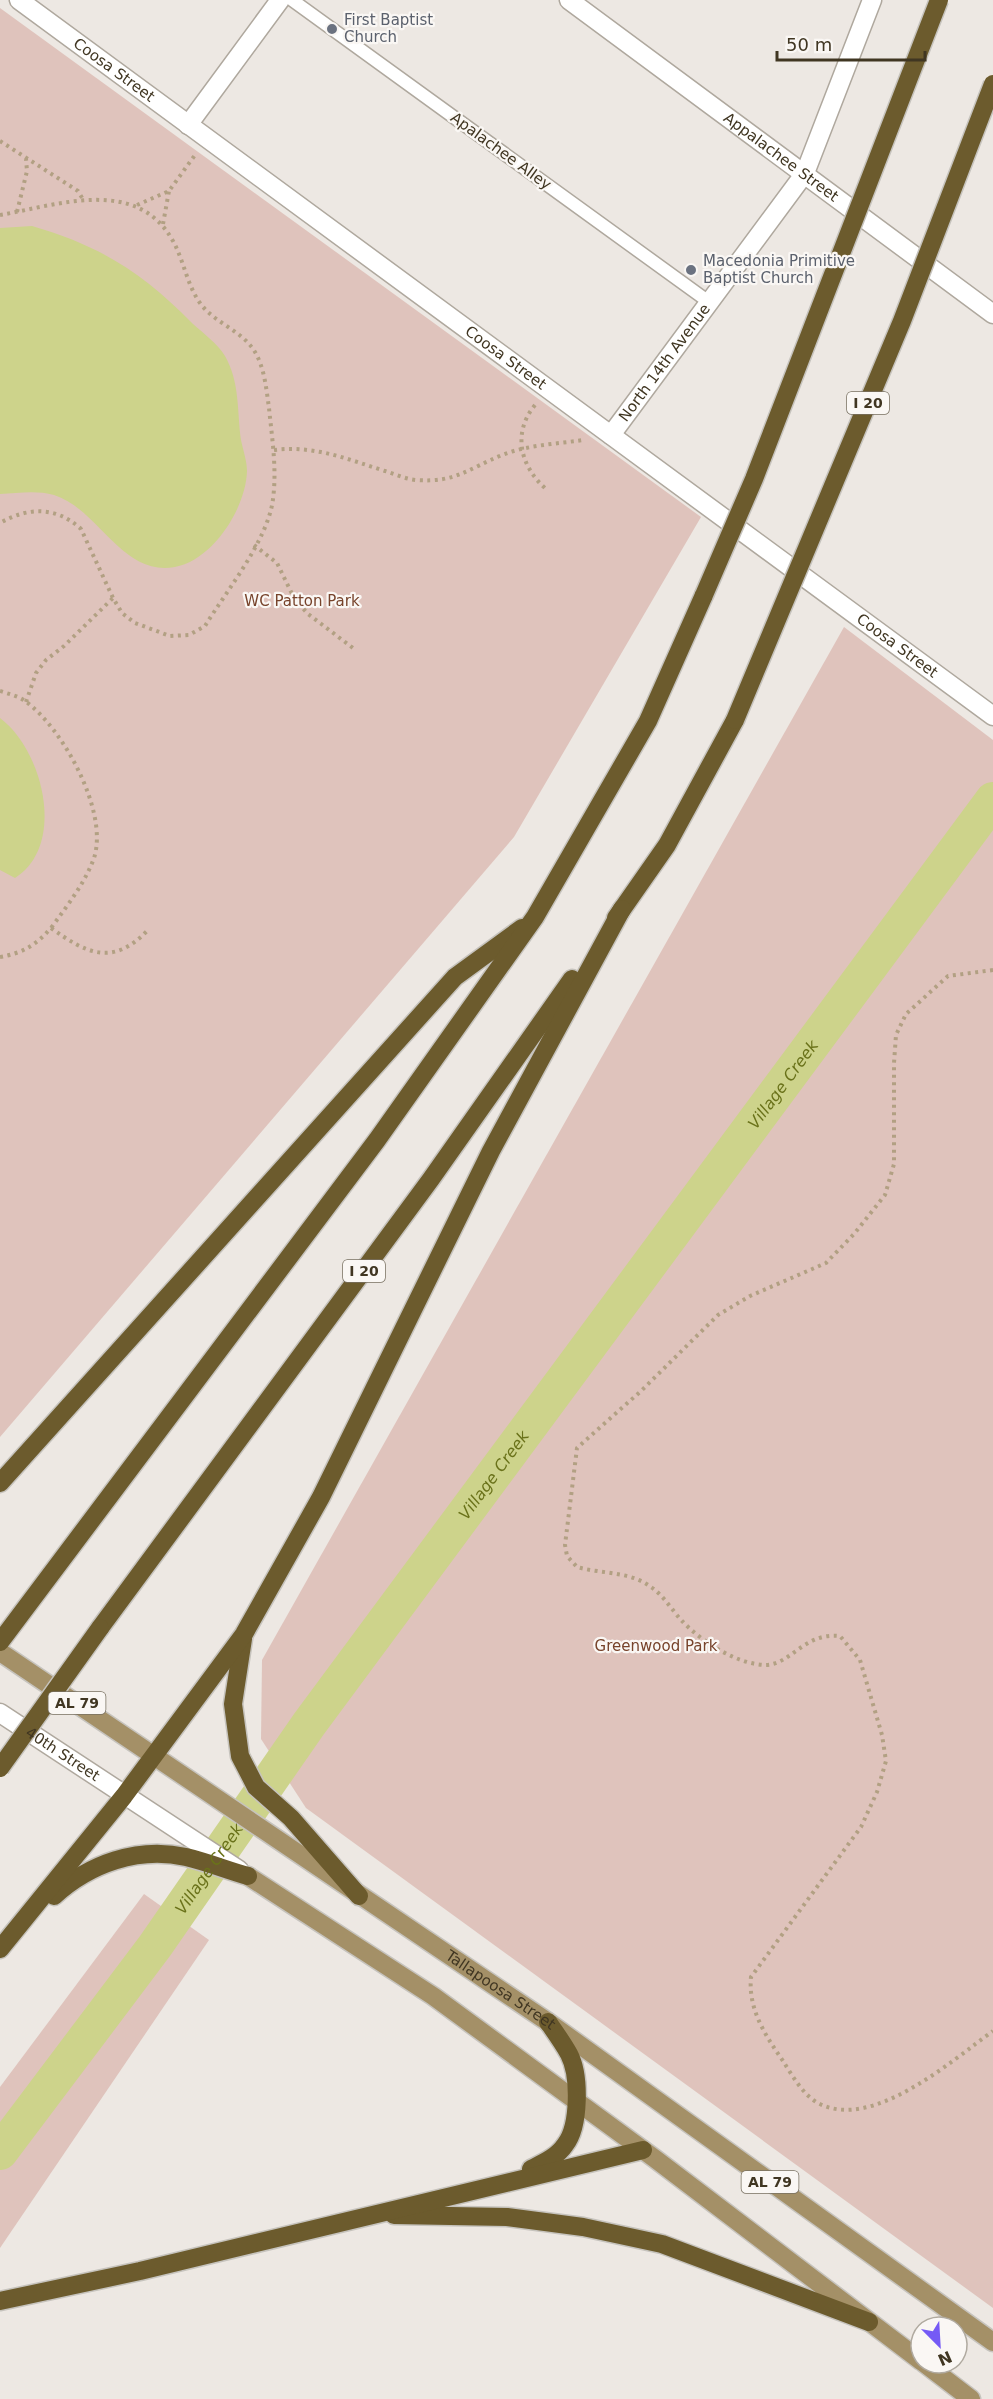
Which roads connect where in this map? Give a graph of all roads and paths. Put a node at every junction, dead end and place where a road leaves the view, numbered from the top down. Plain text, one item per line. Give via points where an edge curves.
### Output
1 (19, 0) edge
2 (280, 0) edge
3 (292, 0) edge
4 (569, 0) edge
5 (872, 0) edge
6 (939, 0) edge
7 (993, 84) edge
8 (188, 125) junction
9 (0, 141) edge
10 (195, 154) dead end
11 (26, 158) junction
12 (805, 173) junction
13 (169, 191) junction
14 (84, 201) junction
15 (136, 205) junction
16 (17, 212) junction
17 (0, 215) edge
18 (163, 225) junction
19 (709, 302) junction
20 (993, 314) edge
21 (535, 405) dead end
22 (611, 435) junction
23 (583, 440) dead end
24 (522, 449) junction
25 (274, 450) junction
26 (546, 489) dead end
27 (0, 523) edge
28 (254, 545) junction
29 (113, 598) junction
30 (353, 648) dead end
31 (0, 691) edge
32 (26, 702) junction
33 (993, 716) edge
34 (622, 909) junction
35 (535, 917) junction
36 (51, 928) junction
37 (147, 931) dead end
38 (0, 957) edge
39 (993, 970) edge
40 (0, 1483) edge
41 (244, 1634) junction
42 (0, 1642) edge
43 (0, 1652) edge
44 (0, 1713) edge
45 (154, 1755) junction
46 (0, 1768) edge
47 (124, 1796) junction
48 (248, 1876) junction
49 (359, 1896) junction
50 (0, 1950) edge
51 (548, 2022) junction
52 (993, 2031) edge
53 (576, 2101) junction
54 (643, 2150) junction
55 (505, 2182) junction
56 (366, 2215) junction
57 (0, 2301) edge
58 (869, 2322) junction
59 (993, 2342) edge
60 (909, 2352) edge
61 (939, 2375) edge
62 (971, 2399) edge

1 - 8 street, Coosa Street
2 - 8 street
3 - 19 lane, Apalachee Alley
4 - 12 street, Appalachee Street
5 - 12 street, North 14th Avenue
6 - 35 highway, bridge via 754,479 704,595 648,721
7 - 34 highway, I 20, bridge via 902,321 735,720 667,845
8 - 22 street, Coosa Street
9 - 11 path
10 - 13 path
11 - 14 path via 78,191
11 - 16 path via 27,171
12 - 19 street, North 14th Avenue
12 - 20 street, Appalachee Street
13 - 15 path
13 - 18 path
14 - 15 path via 116,200
14 - 16 path
15 - 18 path
16 - 17 path
18 - 25 path via 201,304 250,344 261,364
19 - 22 street, North 14th Avenue
21 - 24 path via 526,416
22 - 33 street, Coosa Street
23 - 24 path
24 - 25 path via 443,480 413,480 317,449
24 - 26 path via 530,472
25 - 28 path via 273,499 267,524
27 - 29 path via 27,512 50,510 70,519 81,529
28 - 29 path via 205,626 189,635 170,636 135,622 122,613
28 - 30 path via 277,563 294,598 308,614
29 - 32 path via 46,660 36,673
31 - 32 path
32 - 36 path via 55,732 78,771 93,805 98,833 84,880
34 - 41 highway via 490,1150 321,1497
34 - 46 highway, I 20, bridge via 431,1179
35 - 40 highway via 455,977
35 - 42 highway via 377,1140
36 - 37 path via 79,948 98,954 135,943
36 - 38 path via 36,945 19,954
39 - 52 path via 948,976 906,1014 896,1035 894,1164 885,1195 854,1234 826,1263 750,1296 718,1315 577,1448 565,1545 567,1556 577,1567 633,1577 652,1587 707,1643 741,1658 767,1665 814,1638 830,1635 840,1636 860,1660 886,1761 877,1792 861,1827 752,1977 750,1996 765,2036 800,2086 817,2103 839,2110 872,2108 914,2087
41 - 45 highway
41 - 49 highway via 234,1704 240,1756 256,1787 291,1818
43 - 45 main road, Tallapoosa Street / AL 79
44 - 47 street, 40th Street
45 - 47 highway
45 - 49 main road, Tallapoosa Street / AL 79
47 - 48 street
47 - 50 highway
48 - 50 highway via 184,1856 123,1858 96,1866 71,1881
48 - 53 main road via 434,1996
49 - 51 main road, Tallapoosa Street / AL 79
51 - 53 highway via 570,2055 577,2083
51 - 59 main road, Tallapoosa Street / AL 79
53 - 54 main road
53 - 55 highway via 566,2145 549,2160
54 - 55 highway
54 - 58 main road
55 - 56 highway
56 - 57 highway
56 - 58 highway via 507,2217 583,2227 662,2244
58 - 60 main road
61 - 62 main road

